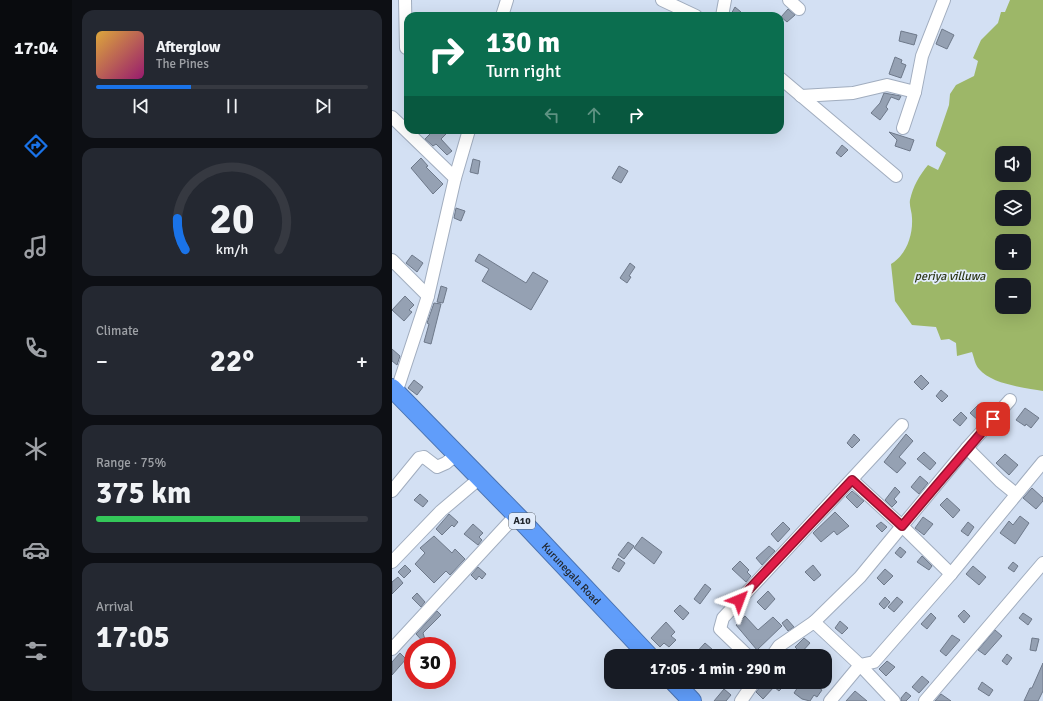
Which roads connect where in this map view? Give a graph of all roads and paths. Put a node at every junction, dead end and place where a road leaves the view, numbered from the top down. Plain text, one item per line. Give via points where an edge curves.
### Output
1 (405, 0) edge
2 (506, 0) edge
3 (662, 0) edge
4 (726, 0) edge
5 (789, 0) edge
6 (944, 0) edge
7 (799, 9) dead end
8 (405, 12) edge
9 (503, 12) edge
10 (688, 12) edge
11 (723, 12) edge
12 (784, 81) edge
13 (915, 92) junction
14 (801, 96) junction
15 (392, 118) edge
16 (903, 128) dead end
17 (404, 129) edge
18 (409, 134) edge
19 (468, 134) edge
20 (896, 176) dead end
21 (455, 178) junction
22 (392, 260) edge
23 (428, 296) junction
24 (394, 390) edge
25 (1010, 400) dead end
26 (902, 425) dead end
27 (967, 448) junction
28 (457, 454) junction
29 (1043, 462) edge
30 (480, 478) junction
31 (852, 480) junction
32 (392, 491) edge
33 (1016, 494) junction
34 (516, 515) junction
35 (902, 526) junction
36 (392, 562) edge
37 (1043, 563) edge
38 (951, 574) junction
39 (814, 622) junction
40 (392, 649) edge
41 (642, 649) edge
42 (741, 649) edge
43 (777, 649) edge
44 (860, 665) junction
45 (681, 689) edge
46 (749, 689) edge
47 (692, 701) edge
48 (741, 701) edge
49 (830, 701) edge
50 (894, 701) edge
51 (925, 701) edge

1 - 8 street
2 - 9 street
3 - 10 street
4 - 11 street
5 - 7 street
6 - 13 street via 922,56
12 - 14 street
13 - 14 street via 886,85 853,93
13 - 16 street
14 - 20 street
15 - 17 street
18 - 21 street
19 - 21 street
21 - 23 street
22 - 23 street
23 - 24 street
24 - 28 highway, Kurunegala Road / A10
25 - 27 street
26 - 31 street
27 - 33 street
27 - 35 street
28 - 30 highway, Kurunegala Road / A10
28 - 32 street via 437,467 424,457 419,458
29 - 33 street
30 - 34 highway, Kurunegala Road / A10
30 - 36 street via 441,512
31 - 35 street
31 - 42 street via 723,618 720,629
33 - 38 street
34 - 40 street
34 - 41 highway, Kurunegala Road / A10
35 - 38 street
35 - 39 street via 860,577
37 - 51 street
38 - 44 street via 874,662
39 - 43 street
39 - 44 street
44 - 49 street
44 - 50 street
45 - 47 highway
46 - 48 street

